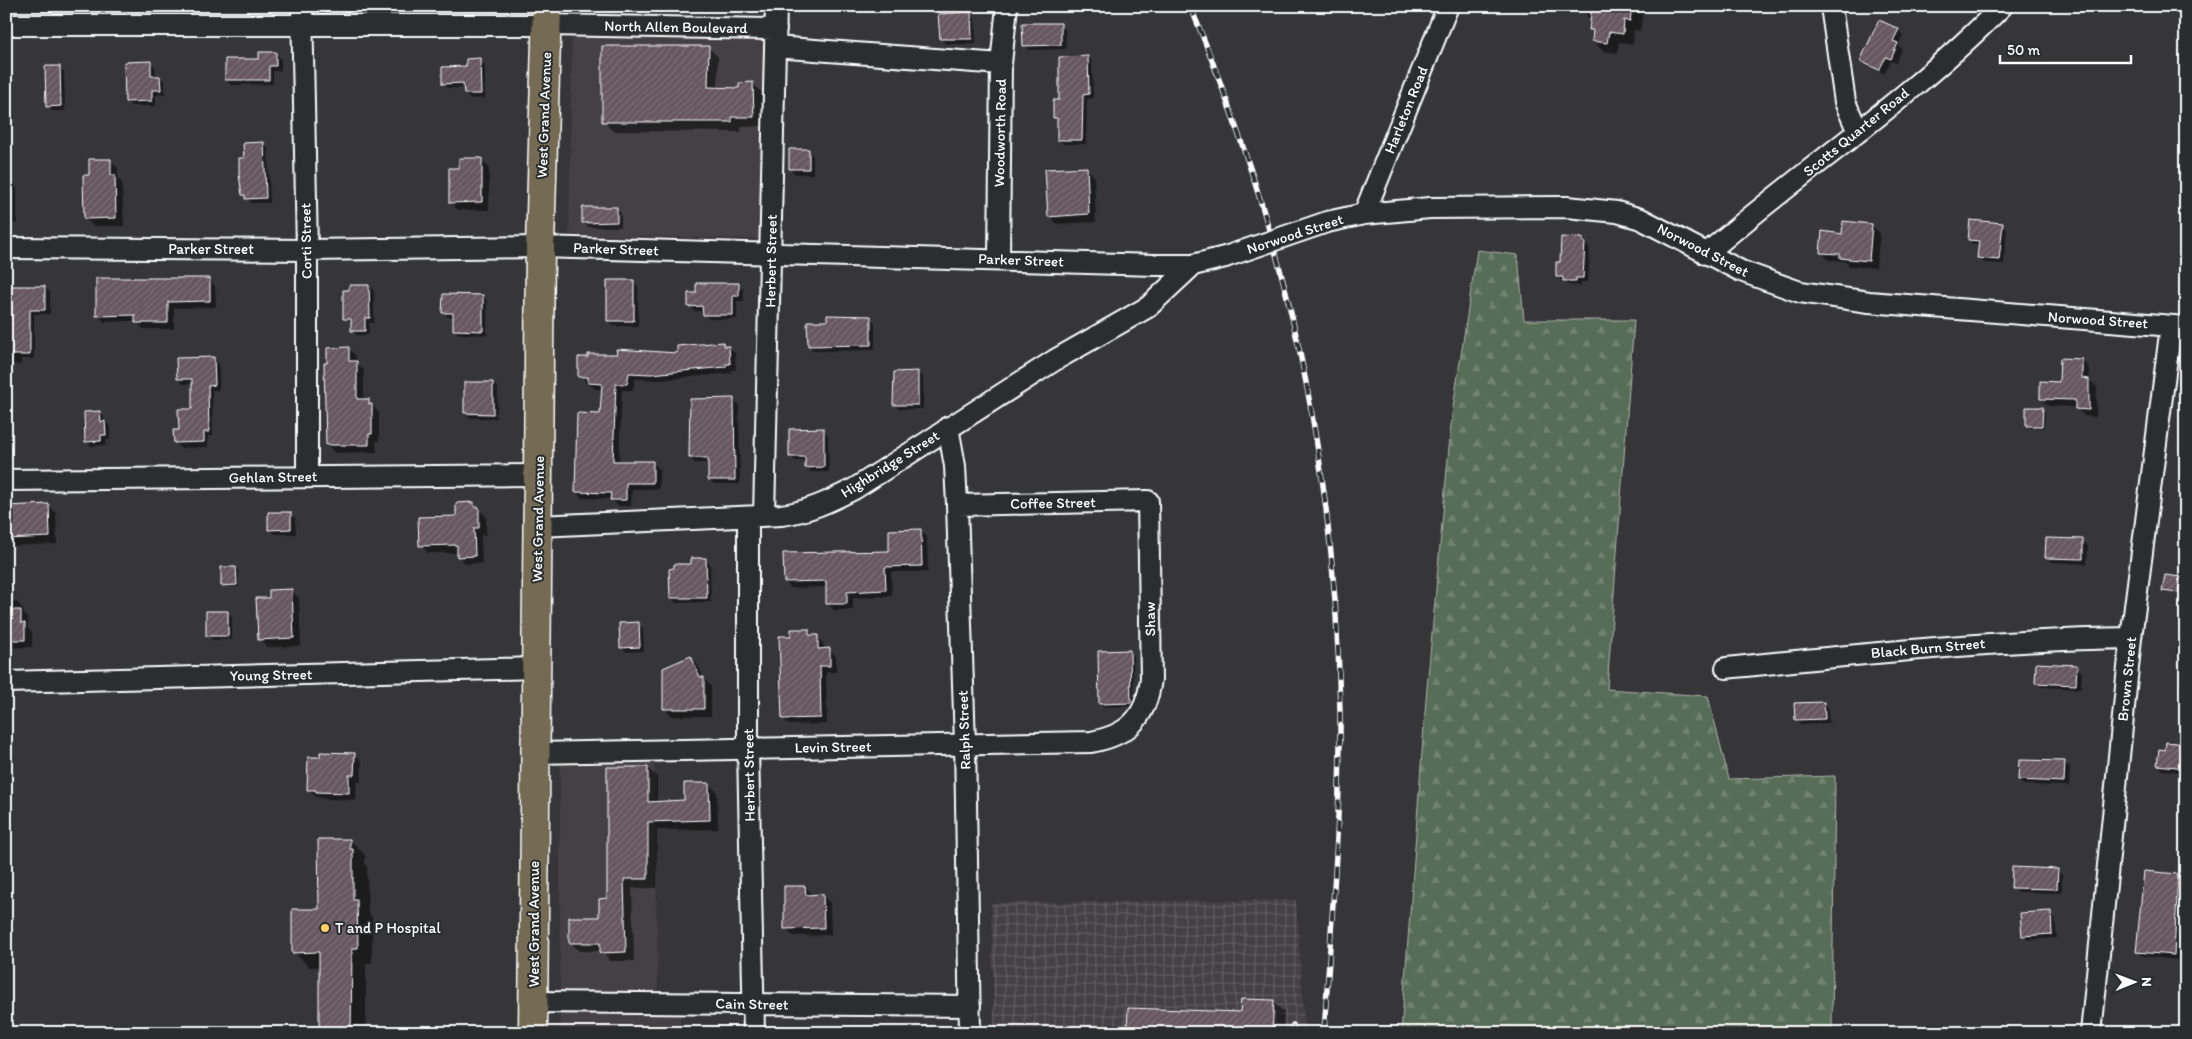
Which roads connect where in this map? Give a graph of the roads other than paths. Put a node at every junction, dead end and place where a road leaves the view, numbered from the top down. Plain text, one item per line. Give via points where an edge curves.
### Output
1 (776, 6) edge
2 (1007, 6) edge
3 (1448, 6) edge
4 (1832, 6) edge
5 (2002, 6) edge
6 (302, 16) edge
7 (547, 16) edge
8 (6, 25) edge
9 (775, 38) junction
10 (1001, 64) junction
11 (1858, 132) junction
12 (1364, 214) junction
13 (540, 247) junction
14 (6, 248) edge
15 (306, 250) junction
16 (771, 254) junction
17 (1706, 254) junction
18 (1225, 256) joint
19 (999, 259) junction
20 (1193, 265) junction
21 (2179, 326) edge
22 (948, 427) junction
23 (539, 475) junction
24 (307, 477) junction
25 (6, 480) edge
26 (1148, 501) joint
27 (957, 505) junction
28 (756, 517) junction
29 (538, 526) junction
30 (2131, 638) junction
31 (536, 668) junction
32 (1726, 668) dead end
33 (6, 682) edge
34 (1127, 730) joint
35 (965, 744) junction
36 (748, 748) junction
37 (536, 753) junction
38 (534, 1002) junction
39 (753, 1004) junction
40 (970, 1006) junction
41 (533, 1033) edge
42 (754, 1033) edge
43 (970, 1033) edge
44 (2091, 1033) edge

1 - 9 street, Herbert Street
2 - 10 street, Woodworth Road
3 - 12 street, Harleton Road
4 - 11 street via 1845,102
5 - 11 street, Scotts Quarter Road via 1970,39
6 - 7 street, North Allen Boulevard
6 - 8 street, North Allen Boulevard
6 - 15 street, Corti Street
7 - 9 street, North Allen Boulevard
7 - 13 highway, West Grand Avenue
9 - 10 street, North Allen Boulevard
9 - 16 street, Herbert Street
10 - 19 street, Woodworth Road
11 - 17 street, Scotts Quarter Road via 1758,209
12 - 17 street, Norwood Street via 1430,208 1593,209 1641,219
12 - 18 street, Norwood Street, bridge via 1327,222
13 - 15 street, Parker Street
13 - 16 street, Parker Street
13 - 23 highway, West Grand Avenue
14 - 15 street, Parker Street
15 - 24 street, Corti Street
16 - 19 street, Parker Street
16 - 28 street, Herbert Street
17 - 21 street, Norwood Street via 1768,282 1832,298
18 - 20 street, Parker Street
19 - 20 street, Parker Street
20 - 22 street, Highbridge Street via 1148,307
21 - 30 street, Brown Street
22 - 27 street, Ralph Street
22 - 28 street, Highbridge Street via 836,498 800,513
23 - 24 street, Gehlan Street
23 - 29 highway, West Grand Avenue
24 - 25 street, Gehlan Street
26 - 27 street, Coffee Street
26 - 34 street, Shaw via 1151,679 1149,698 1140,716
27 - 35 street, Ralph Street
28 - 29 street, Highbridge Street
28 - 36 street, Herbert Street
29 - 31 highway, West Grand Avenue
30 - 32 street, Black Burn Street via 2027,640
30 - 44 street, Brown Street
31 - 33 street, Young Street
31 - 37 highway, West Grand Avenue
34 - 35 street, Levin Street via 1110,739 1091,742
35 - 36 street, Levin Street
35 - 40 street, Ralph Street
36 - 37 street, Levin Street
36 - 39 street, Herbert Street
37 - 38 highway, West Grand Avenue
38 - 39 street, Cain Street
38 - 41 highway, West Grand Avenue
39 - 40 street, Cain Street
39 - 42 street, Herbert Street
40 - 43 street, Ralph Street

